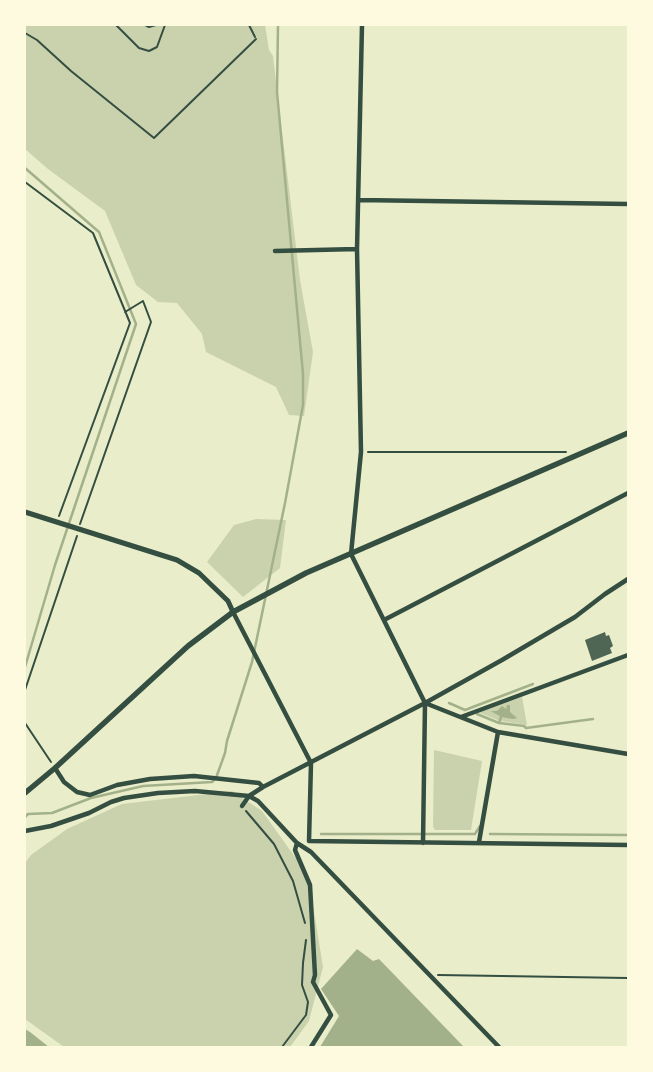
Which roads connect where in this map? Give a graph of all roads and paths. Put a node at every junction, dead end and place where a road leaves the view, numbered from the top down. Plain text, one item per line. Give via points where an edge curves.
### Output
1 (116, 25) edge
2 (145, 25) edge
3 (156, 25) edge
4 (165, 25) edge
5 (249, 25) edge
6 (362, 25) edge
7 (25, 33) edge
8 (25, 182) edge
9 (359, 200) junction
10 (628, 204) edge
11 (357, 248) junction
12 (275, 251) dead end
13 (126, 312) junction
14 (628, 433) edge
15 (361, 452) junction
16 (566, 452) dead end
17 (628, 493) edge
18 (25, 512) edge
19 (56, 523) junction
20 (78, 530) junction
21 (77, 536) dead end
22 (351, 554) junction
23 (628, 579) edge
24 (233, 612) junction
25 (384, 620) junction
26 (628, 655) edge
27 (25, 690) edge
28 (425, 703) junction
29 (461, 717) junction
30 (25, 723) edge
31 (498, 732) junction
32 (628, 754) edge
33 (311, 763) junction
34 (55, 768) junction
35 (263, 787) junction
36 (25, 793) edge
37 (249, 796) junction
38 (242, 806) joint
39 (25, 831) edge
40 (310, 841) junction
41 (479, 842) junction
42 (297, 843) junction
43 (423, 843) junction
44 (628, 845) edge
45 (306, 929) dead end
46 (306, 935) dead end
47 (430, 975) junction
48 (628, 978) edge
49 (282, 1047) edge
50 (311, 1047) edge
51 (499, 1047) edge

1 - 4 path via 139,48 149,51 157,47
2 - 3 path
5 - 7 path via 256,38 154,138
6 - 9 street
8 - 13 path via 93,233
9 - 10 street
9 - 11 street
11 - 12 street
11 - 15 street
13 - 19 path via 130,323
13 - 20 path via 143,301 151,322
14 - 22 main road
15 - 16 path
15 - 22 street
17 - 25 street
18 - 19 street
19 - 20 street
20 - 24 street via 177,560 199,573 228,601
21 - 27 path
22 - 24 main road via 306,572
22 - 25 street
23 - 28 street via 574,617
24 - 33 street
24 - 34 main road via 188,646
25 - 28 street
26 - 29 street
28 - 29 street
28 - 33 street
28 - 43 street
29 - 31 street
30 - 34 path
31 - 32 street
31 - 41 street
33 - 35 street
33 - 40 street
34 - 35 street via 64,782 77,792 90,796 117,785 194,776 258,783
34 - 36 main road
35 - 37 street
37 - 38 street
37 - 39 street via 195,791 124,798 51,826
37 - 42 street via 272,814
38 - 45 path via 274,844 293,881
40 - 42 street
40 - 43 street
41 - 43 street
41 - 44 street
42 - 47 street via 311,852
42 - 50 street via 295,850 310,885 313,982 332,1015
46 - 49 path via 302,985 308,1002 306,1015
47 - 48 path
47 - 51 street

